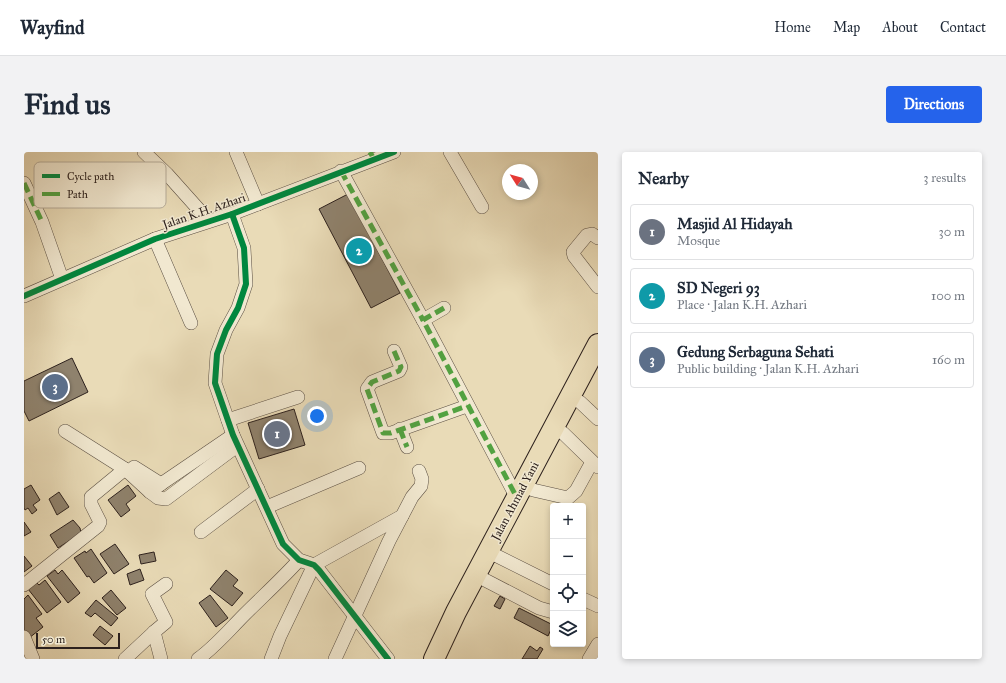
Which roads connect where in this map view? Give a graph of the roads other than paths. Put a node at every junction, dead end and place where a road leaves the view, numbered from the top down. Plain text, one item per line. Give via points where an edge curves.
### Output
1 (144, 152) edge
2 (236, 152) edge
3 (394, 152) edge
4 (450, 152) edge
5 (372, 156) edge
6 (154, 162) edge
7 (341, 171) junction
8 (166, 173) edge
9 (24, 183) edge
10 (258, 204) junction
11 (34, 205) edge
12 (482, 207) dead end
13 (36, 208) edge
14 (232, 214) junction
15 (209, 220) junction
16 (598, 238) edge
17 (155, 240) junction
18 (62, 279) junction
19 (598, 287) edge
20 (24, 296) edge
21 (444, 308) dead end
22 (423, 320) junction
23 (191, 323) dead end
24 (598, 344) edge
25 (394, 351) dead end
26 (598, 366) edge
27 (298, 397) dead end
28 (580, 402) junction
29 (467, 406) junction
30 (598, 419) edge
31 (228, 420) junction
32 (400, 429) junction
33 (66, 431) dead end
34 (563, 433) junction
35 (235, 440) junction
36 (407, 447) dead end
37 (595, 464) edge
38 (129, 468) junction
39 (359, 468) dead end
40 (418, 471) dead end
41 (161, 484) junction
42 (258, 489) junction
43 (150, 492) junction
44 (525, 494) junction
45 (267, 507) junction
46 (402, 516) junction
47 (201, 532) dead end
48 (498, 556) junction
49 (299, 560) junction
50 (314, 565) junction
51 (485, 580) junction
52 (550, 582) edge
53 (166, 584) dead end
54 (24, 585) edge
55 (586, 600) edge
56 (598, 606) edge
57 (550, 611) edge
58 (354, 614) junction
59 (154, 632) junction
60 (24, 637) edge
61 (598, 644) edge
62 (24, 659) edge
63 (34, 659) edge
64 (125, 659) edge
65 (161, 659) edge
66 (198, 659) edge
67 (271, 659) edge
68 (335, 659) edge
69 (388, 659) edge
70 (434, 659) edge
71 (448, 659) edge
72 (589, 659) edge

1 - 6 street
2 - 10 street
3 - 5 street, Jalan K.H. Azhari
4 - 12 street
5 - 7 street, Jalan K.H. Azhari
7 - 10 street, Jalan K.H. Azhari
7 - 22 street
8 - 15 street
9 - 11 street
10 - 14 street, Jalan K.H. Azhari
13 - 18 street
14 - 15 street, Jalan K.H. Azhari
14 - 31 street via 244,248 246,284 217,354 215,382
15 - 17 street, Jalan K.H. Azhari
16 - 19 street via 592,234 587,235 573,252
17 - 18 street, Jalan K.H. Azhari
17 - 23 street
18 - 20 street, Jalan K.H. Azhari
21 - 22 street
22 - 29 street
24 - 44 highway, Jalan Ahmad Yani
25 - 32 street via 400,367 398,371 372,382 367,389 382,433
26 - 28 highway, Jalan Ahmad Yani
27 - 31 street
28 - 30 street
28 - 34 highway, Jalan Ahmad Yani
29 - 32 street
29 - 44 street
31 - 35 street
32 - 36 street
33 - 38 street
34 - 37 street
34 - 44 highway, Jalan Ahmad Yani
35 - 41 street
35 - 42 street
35 - 43 street via 166,499 158,498
37 - 44 street via 568,498
38 - 41 street
38 - 43 street
38 - 54 street via 91,497 91,504 100,522 98,526
39 - 45 street
40 - 46 street via 422,479 421,486
41 - 43 street
42 - 45 street
42 - 47 street
44 - 48 highway, Jalan Ahmad Yani
44 - 70 highway, Jalan Ahmad Yani via 456,612
45 - 49 street via 283,544
46 - 50 street
46 - 58 street
48 - 51 highway, Jalan Ahmad Yani
48 - 52 street
49 - 50 street
49 - 66 street via 214,647
50 - 58 street
50 - 67 street
51 - 57 street
51 - 71 highway, Jalan Ahmad Yani
53 - 59 street via 152,594 166,622
55 - 56 street
58 - 68 street
58 - 69 street
59 - 64 street
59 - 65 street
60 - 63 street
61 - 72 street
62 - 63 street

